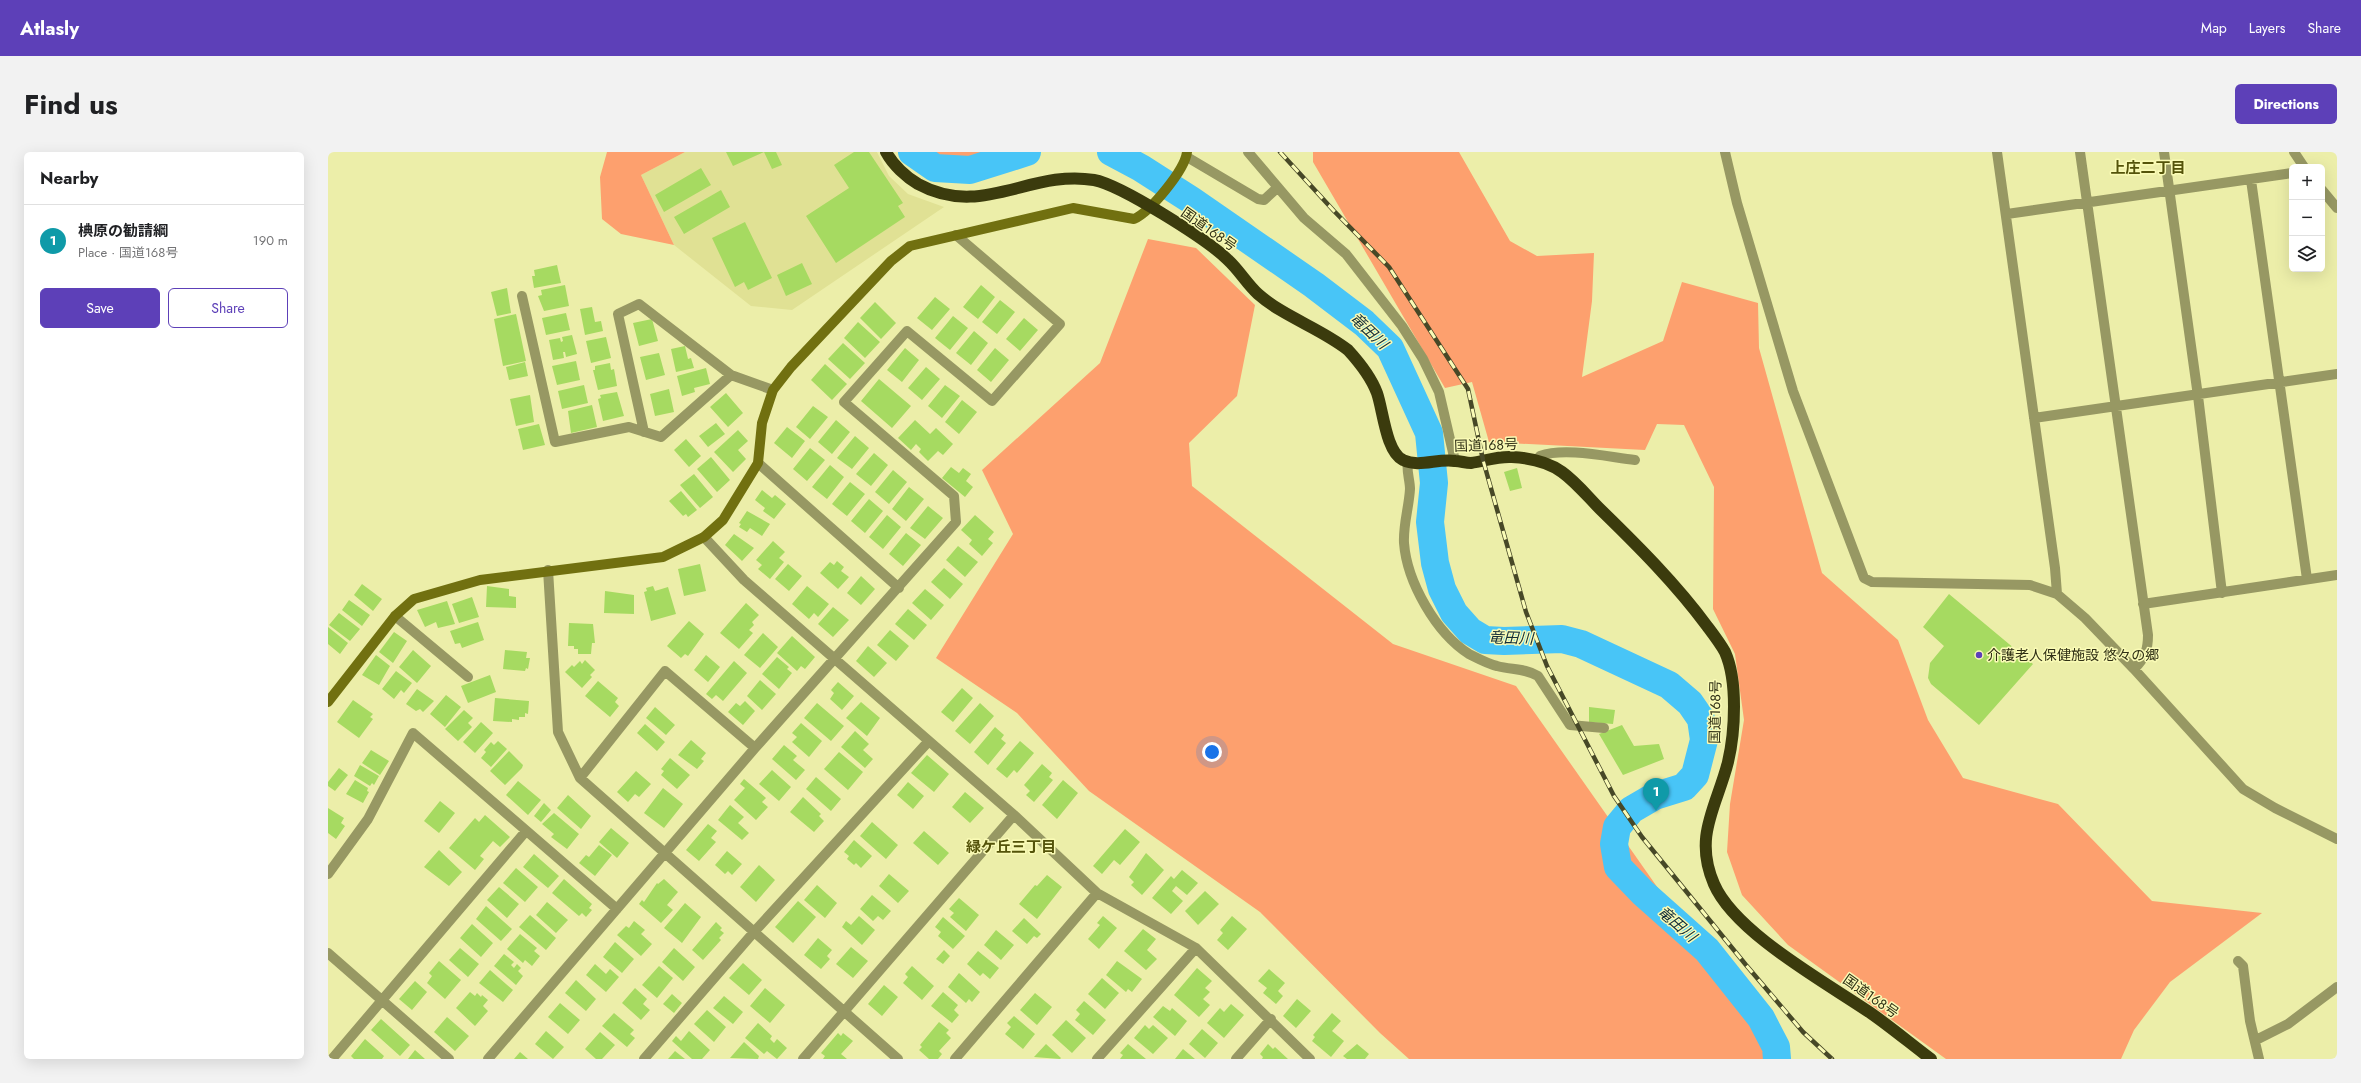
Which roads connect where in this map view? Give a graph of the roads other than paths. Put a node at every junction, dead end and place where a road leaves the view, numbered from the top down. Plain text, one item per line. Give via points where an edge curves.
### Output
1 (886, 152) edge
2 (1248, 152) edge
3 (1725, 152) edge
4 (1997, 152) edge
5 (2080, 152) edge
6 (2164, 152) edge
7 (2294, 152) edge
8 (1187, 154) edge
9 (2302, 164) edge
10 (2289, 174) edge
11 (2251, 180) junction
12 (1277, 188) junction
13 (2170, 192) junction
14 (2325, 194) edge
15 (2087, 203) junction
16 (1150, 208) junction
17 (2337, 208) edge
18 (2006, 214) junction
19 (956, 235) junction
20 (522, 296) dead end
21 (2337, 374) edge
22 (731, 375) junction
23 (2279, 383) junction
24 (773, 390) junction
25 (2198, 396) junction
26 (2116, 407) junction
27 (2034, 418) junction
28 (644, 432) junction
29 (1537, 460) junction
30 (1635, 460) dead end
31 (1449, 461) junction
32 (1410, 462) junction
33 (758, 463) junction
34 (704, 537) junction
35 (548, 570) junction
36 (2337, 575) edge
37 (2306, 579) junction
38 (899, 588) junction
39 (2222, 593) junction
40 (2057, 594) junction
41 (2143, 604) junction
42 (395, 616) junction
43 (835, 658) junction
44 (2134, 669) junction
45 (468, 677) dead end
46 (328, 702) edge
47 (1604, 728) dead end
48 (928, 742) junction
49 (755, 748) junction
50 (580, 778) junction
51 (1014, 815) junction
52 (526, 831) junction
53 (2337, 838) edge
54 (664, 854) junction
55 (328, 874) edge
56 (1097, 893) junction
57 (617, 909) junction
58 (754, 932) junction
59 (1196, 948) junction
60 (328, 952) edge
61 (2238, 961) dead end
62 (2337, 986) edge
63 (383, 999) junction
64 (846, 1011) junction
65 (1271, 1019) junction
66 (2256, 1040) junction
67 (332, 1059) edge
68 (449, 1059) edge
69 (488, 1059) edge
70 (644, 1059) edge
71 (804, 1059) edge
72 (898, 1059) edge
73 (955, 1059) edge
74 (1097, 1059) edge
75 (1236, 1059) edge
76 (1310, 1059) edge
77 (1931, 1059) edge
78 (2259, 1059) edge

1 - 16 highway, 国道168号 via 899,169 913,181 932,191 950,196 974,198 1057,179 1076,178 1096,181 1119,190
2 - 12 street
3 - 40 street via 1737,203 1793,391 1864,578 1872,582 2030,585
4 - 18 street
5 - 15 street
6 - 13 street
7 - 9 street
8 - 12 street via 1258,199 1264,200
8 - 16 street via 1182,166
10 - 11 street
11 - 13 street
11 - 23 street
12 - 31 street via 1304,218 1346,254 1402,326 1423,359 1439,392
13 - 15 street
13 - 25 street
14 - 17 street
15 - 18 street
15 - 26 street
16 - 19 street via 1134,219 1073,208
16 - 32 highway, 国道168号 via 1212,246 1228,259 1258,294 1348,350 1377,392 1394,454
18 - 27 street
19 - 24 street via 910,246 891,261 791,367
19 - 38 street via 1060,324 992,401 907,331 844,402 954,496 956,522
20 - 28 street via 554,442 629,427
21 - 23 street
22 - 24 street
22 - 28 street via 661,437
22 - 28 street via 639,304 618,314
23 - 25 street
23 - 37 street
24 - 33 street via 762,424
25 - 26 street
25 - 39 street
26 - 27 street
26 - 41 street
27 - 40 street
29 - 30 street via 1540,456 1553,453
29 - 31 highway, 国道168号 via 1512,456 1471,463
29 - 77 highway, 国道168号 via 1564,473 1632,539 1678,590 1724,652 1733,680 1732,726 1728,761 1710,810 1706,835 1707,859 1715,886 1732,910 1762,940 1874,1016
31 - 32 highway, 国道168号
32 - 47 street via 1404,544 1409,566 1426,606 1445,632 1469,653 1497,666 1530,671 1538,676 1570,725
33 - 34 street via 723,520
33 - 38 street
34 - 35 street via 663,557
34 - 43 street via 744,580
35 - 42 street via 480,580 414,599
35 - 50 street via 558,732
36 - 37 street
37 - 39 street
38 - 43 street
39 - 41 street
40 - 44 street via 2085,618
41 - 44 street via 2148,646 2144,659
42 - 45 street
42 - 46 street
43 - 48 street
43 - 49 street
44 - 53 street via 2243,789 2275,808
48 - 51 street
48 - 58 street
49 - 50 street via 665,671
49 - 54 street
50 - 54 street
51 - 56 street
51 - 64 street
52 - 55 street via 413,732 368,819
52 - 57 street
52 - 63 street
54 - 57 street
54 - 58 street
56 - 59 street
56 - 73 street
57 - 69 street
58 - 64 street
58 - 70 street
59 - 65 street
59 - 74 street
60 - 63 street
61 - 66 street via 2242,966 2250,1021
62 - 66 street via 2288,1024
63 - 67 street
63 - 68 street
64 - 71 street
64 - 72 street
65 - 75 street
65 - 76 street
66 - 78 street

